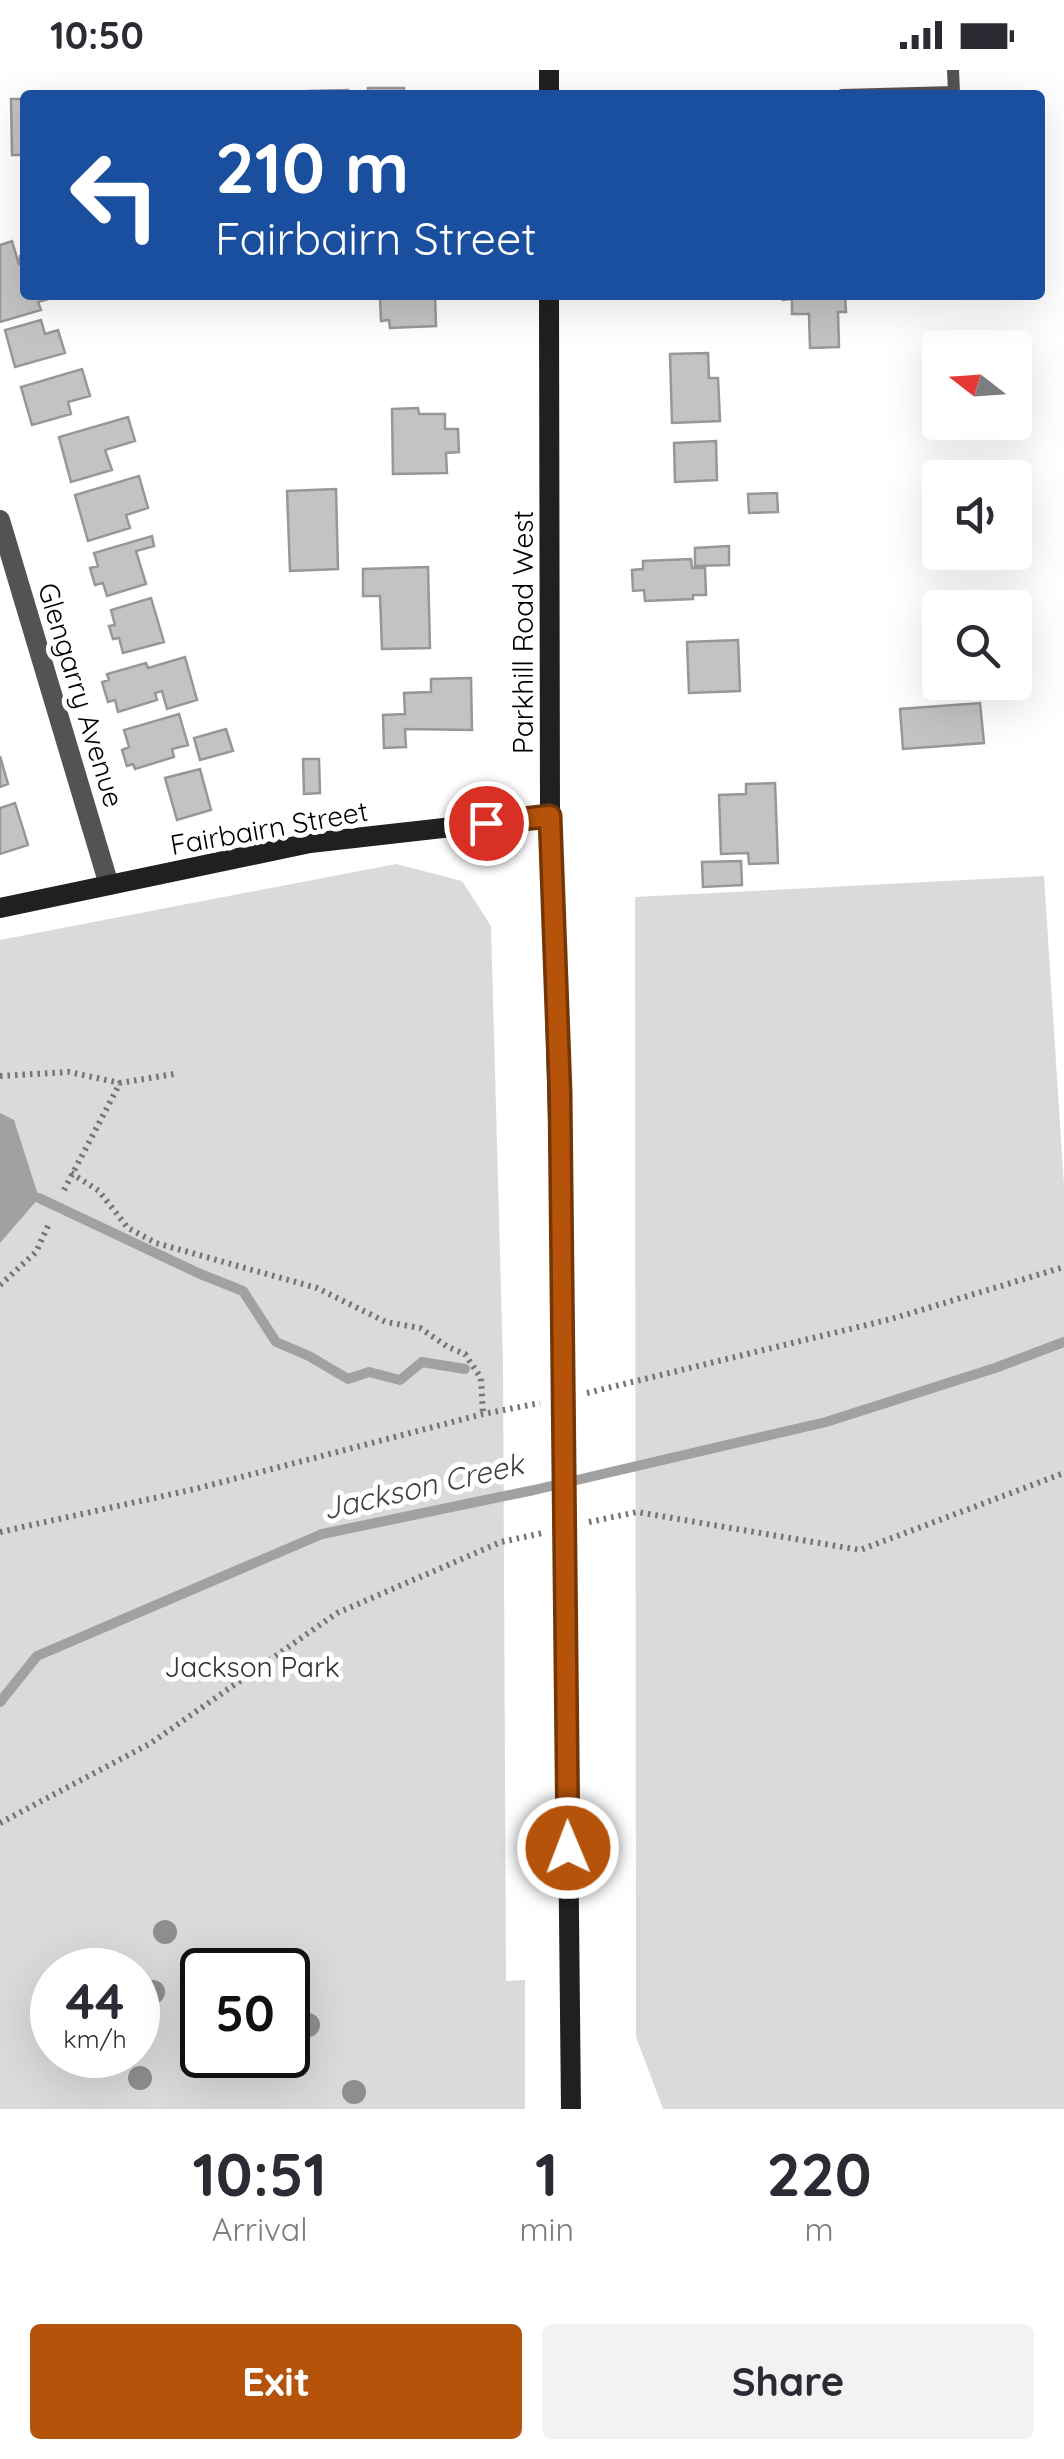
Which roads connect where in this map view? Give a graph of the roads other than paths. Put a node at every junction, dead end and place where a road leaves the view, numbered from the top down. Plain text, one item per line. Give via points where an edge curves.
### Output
1 (549, 300) edge
2 (0, 520) edge
3 (550, 816) junction
4 (109, 885) junction
5 (0, 908) edge
6 (570, 2109) edge

1 - 3 main road, Parkhill Road West
2 - 4 street, Glengarry Avenue
3 - 4 main road, Fairbairn Street via 310,842
3 - 6 main road, Parkhill Road West, bridge
4 - 5 main road, Fairbairn Street

